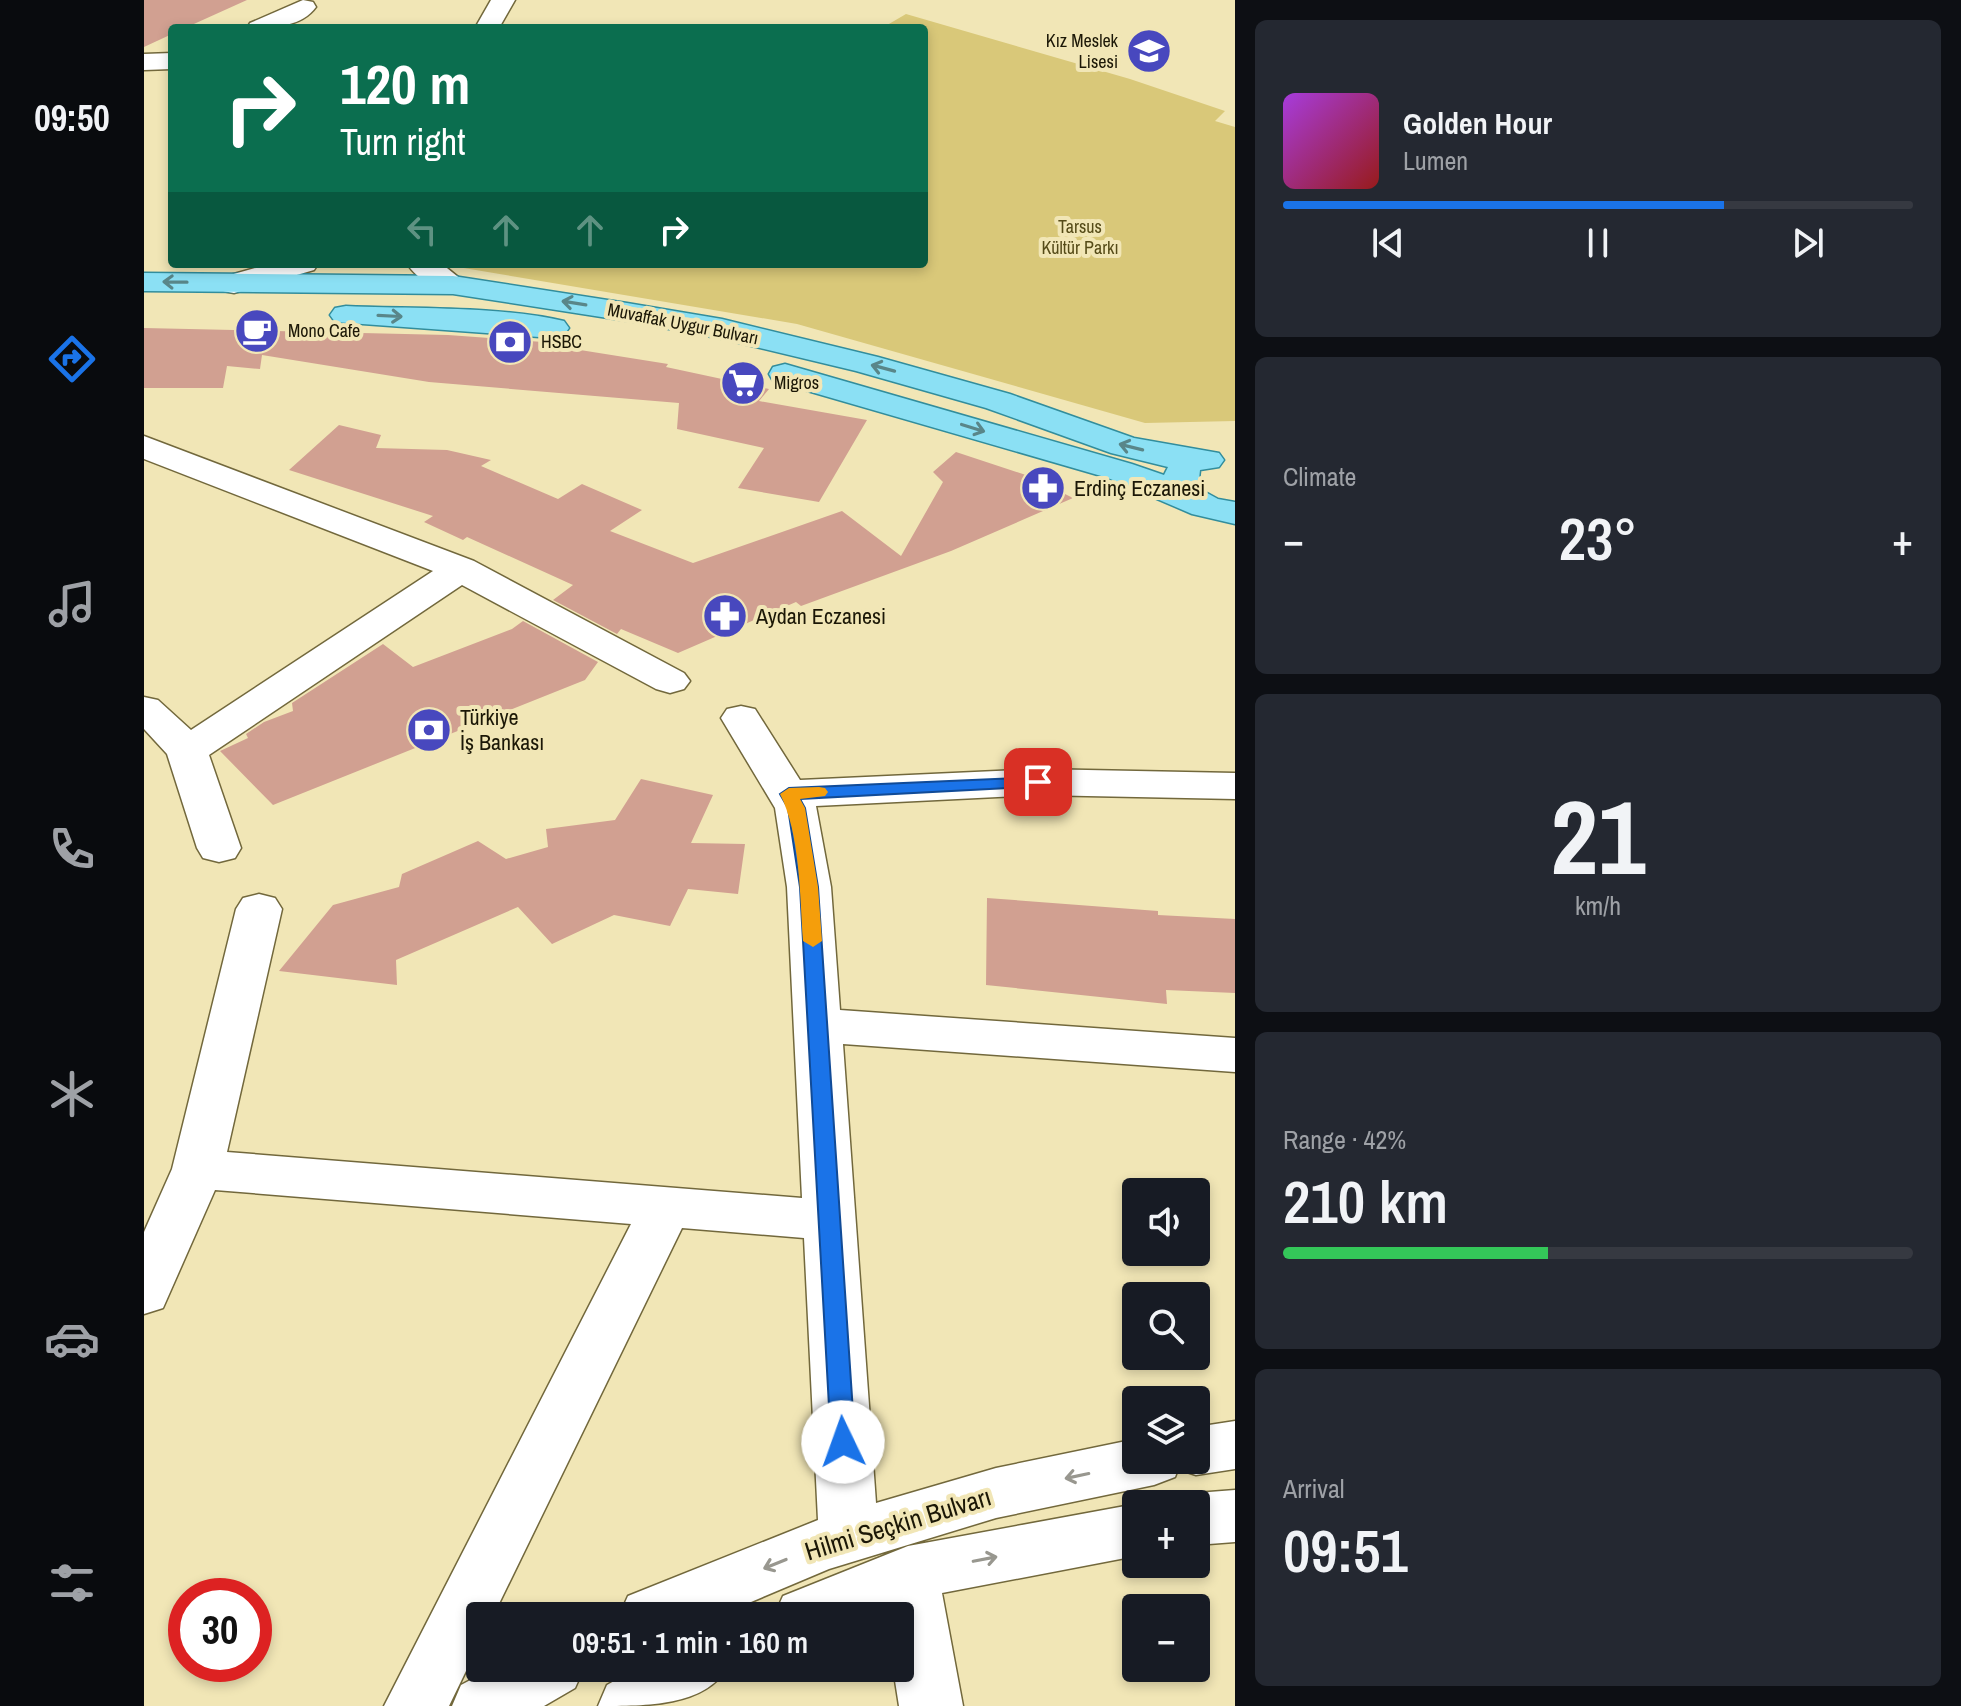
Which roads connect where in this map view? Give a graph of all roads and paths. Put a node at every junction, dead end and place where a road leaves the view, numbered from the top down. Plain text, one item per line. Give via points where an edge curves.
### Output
1 (275, 0) edge
2 (503, 0) edge
3 (268, 24) edge
4 (489, 24) edge
5 (168, 61) edge
6 (144, 62) edge
7 (289, 268) edge
8 (428, 268) edge
9 (144, 282) edge
10 (234, 284) junction
11 (453, 285) junction
12 (144, 312) edge
13 (144, 446) edge
14 (1221, 460) edge
15 (1186, 496) junction
16 (1235, 513) edge
17 (461, 569) junction
18 (670, 681) dead end
19 (144, 709) edge
20 (741, 718) dead end
21 (187, 751) junction
22 (1235, 786) edge
23 (789, 794) junction
24 (219, 848) dead end
25 (259, 909) dead end
26 (818, 1025) junction
27 (1235, 1055) edge
28 (198, 1169) junction
29 (666, 1207) junction
30 (830, 1220) junction
31 (144, 1293) edge
32 (1235, 1445) edge
33 (1210, 1449) edge
34 (1122, 1467) edge
35 (1235, 1516) edge
36 (1210, 1518) edge
37 (1122, 1533) edge
38 (849, 1538) junction
39 (908, 1573) junction
40 (684, 1602) edge
41 (839, 1602) edge
42 (528, 1682) edge
43 (672, 1682) edge
44 (416, 1706) edge
45 (484, 1706) edge
46 (630, 1706) edge
47 (931, 1706) edge

1 - 3 street via 304,7
2 - 4 street
5 - 6 street
7 - 10 street
8 - 11 street
10 -> 9 main road, Muvaffak Uygur Bulvarı
10 - 11 main road, Muvaffak Uygur Bulvarı
14 -> 11 main road, Muvaffak Uygur Bulvarı via 1123,446 943,384 722,329
12 -> 15 main road, Muvaffak Uygur Bulvarı via 401,316 634,339 752,364 907,408
13 - 17 street
14 - 15 main road via 1183,470 1179,487
15 - 16 main road, Muvaffak Uygur Bulvarı via 1214,510
17 - 18 street
17 - 21 street
19 - 21 street
20 - 23 street
21 - 24 street
22 - 23 street via 1038,782
23 - 26 street via 809,887
25 - 28 street
26 - 27 street
26 - 30 street
28 - 29 street
28 - 31 street
29 - 30 street
29 - 44 street
30 - 38 street
32 - 33 street
34 -> 38 street, Hilmi Seçkin Bulvarı via 996,1493
35 - 36 street
39 -> 37 street
38 -> 40 street, Hilmi Seçkin Bulvarı
39 - 41 street
39 - 47 street
42 - 45 street
43 - 46 street

